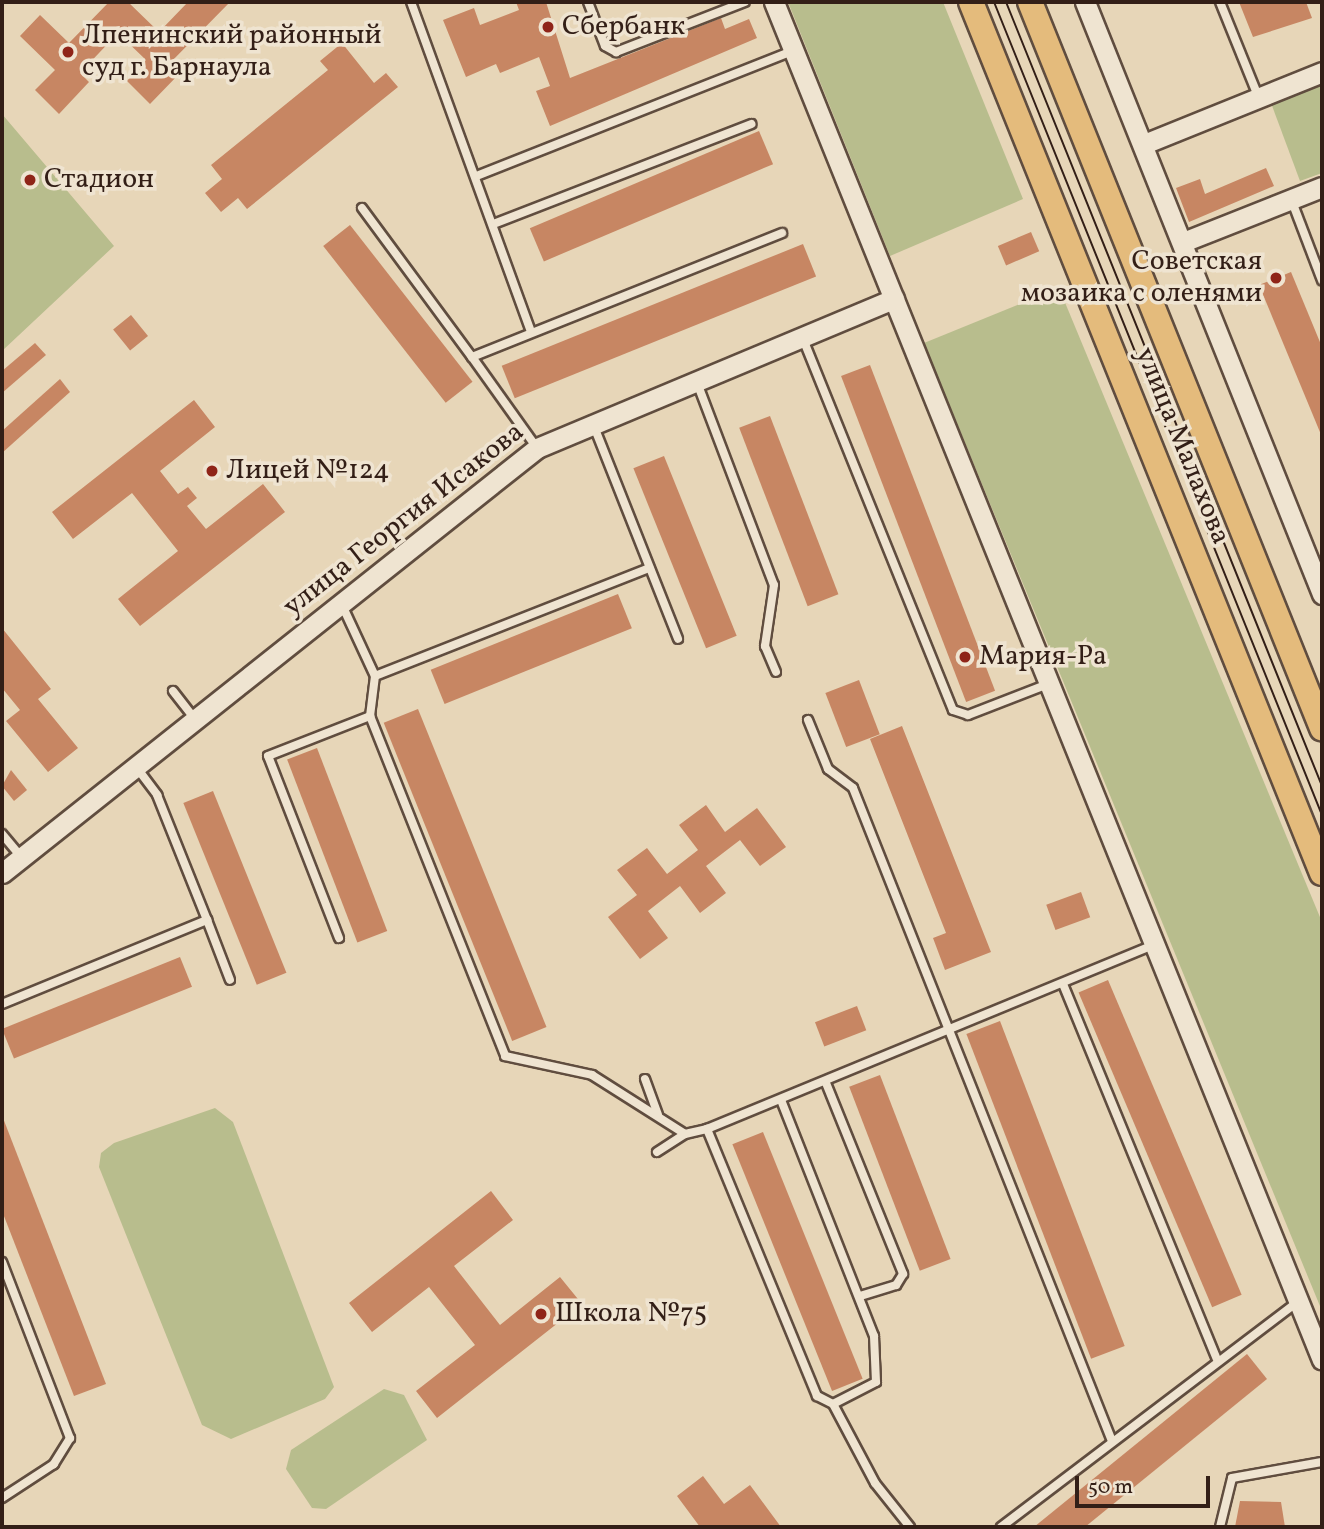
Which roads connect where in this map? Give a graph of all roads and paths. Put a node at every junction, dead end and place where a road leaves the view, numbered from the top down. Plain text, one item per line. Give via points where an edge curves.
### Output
1 (411, 2) edge
2 (588, 2) edge
3 (745, 2) edge
4 (774, 2) edge
5 (971, 2) edge
6 (1030, 2) edge
7 (1085, 2) edge
8 (1220, 2) edge
9 (794, 50) junction
10 (1322, 72) edge
11 (1259, 98) junction
12 (751, 124) dead end
13 (1144, 144) junction
14 (479, 175) junction
15 (1322, 187) edge
16 (1291, 199) junction
17 (362, 208) dead end
18 (496, 223) junction
19 (782, 233) dead end
20 (1183, 242) junction
21 (1322, 280) edge
22 (894, 299) junction
23 (531, 332) junction
24 (802, 336) junction
25 (472, 357) junction
26 (695, 377) junction
27 (592, 421) junction
28 (537, 448) junction
29 (649, 568) junction
30 (1322, 594) edge
31 (341, 604) junction
32 (678, 639) dead end
33 (776, 672) dead end
34 (375, 676) junction
35 (1050, 683) junction
36 (173, 691) dead end
37 (370, 716) junction
38 (195, 719) junction
39 (808, 720) dead end
40 (1322, 728) edge
41 (136, 767) junction
42 (2, 834) edge
43 (22, 858) junction
44 (2, 873) edge
45 (1322, 873) edge
46 (207, 920) junction
47 (339, 937) dead end
48 (1154, 946) junction
49 (230, 980) dead end
50 (1063, 984) junction
51 (2, 1004) edge
52 (947, 1033) junction
53 (645, 1079) dead end
54 (826, 1083) junction
55 (781, 1100) junction
56 (658, 1116) junction
57 (707, 1129) junction
58 (685, 1134) junction
59 (657, 1152) dead end
60 (2, 1262) edge
61 (862, 1296) junction
62 (1299, 1301) junction
63 (1217, 1359) junction
64 (1322, 1360) edge
65 (834, 1404) junction
66 (1112, 1441) junction
67 (1322, 1462) edge
68 (2, 1497) edge
69 (910, 1527) edge
70 (1001, 1527) edge
71 (1220, 1527) edge

1 - 14 lane
2 - 3 lane via 605,46 616,52
4 - 9 street
5 - 45 main road, улица Малахова
6 - 40 main road, улица Малахова
7 - 13 street
8 - 11 lane
9 - 14 lane
9 - 22 street
10 - 11 street
11 - 13 street
12 - 18 lane
13 - 20 street
14 - 18 lane
15 - 16 street
16 - 20 street
16 - 21 lane
17 - 25 lane
18 - 23 lane
19 - 23 lane
20 - 30 street
22 - 24 street, улица Георгия Исакова
22 - 35 street
23 - 25 lane
24 - 26 street, улица Георгия Исакова
24 - 35 lane via 953,710 968,715
25 - 28 lane
26 - 27 street, улица Георгия Исакова
26 - 33 lane via 774,585 765,646
27 - 28 street, улица Георгия Исакова
27 - 29 lane
28 - 31 street, улица Георгия Исакова
29 - 32 lane
29 - 34 lane
31 - 34 lane
31 - 38 street, улица Георгия Исакова
34 - 37 lane
35 - 48 street
36 - 38 lane
37 - 47 lane via 268,756
37 - 56 lane via 505,1056 592,1075
38 - 41 street, улица Георгия Исакова
39 - 52 lane via 828,769 853,788
41 - 43 street, улица Георгия Исакова
41 - 46 lane via 157,795
42 - 43 lane
43 - 44 street, улица Георгия Исакова
46 - 49 lane
46 - 51 lane
48 - 50 lane
48 - 62 street
50 - 52 lane
50 - 63 lane
52 - 54 lane
52 - 66 lane
53 - 56 lane
54 - 55 lane
54 - 61 lane via 903,1274 896,1285
55 - 57 lane
55 - 61 lane
56 - 58 lane
57 - 58 lane
57 - 65 lane via 817,1396
58 - 59 lane
60 - 68 lane via 70,1438 54,1464
61 - 65 lane via 874,1336 876,1382
62 - 63 lane
62 - 64 street
63 - 66 lane
65 - 69 lane via 875,1483
66 - 70 lane
67 - 71 lane via 1232,1478

